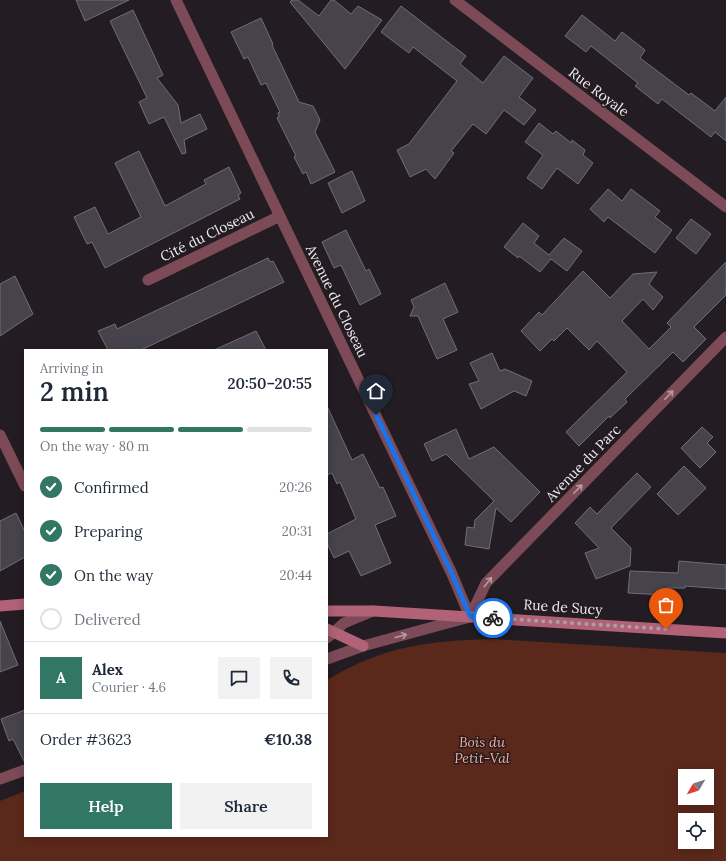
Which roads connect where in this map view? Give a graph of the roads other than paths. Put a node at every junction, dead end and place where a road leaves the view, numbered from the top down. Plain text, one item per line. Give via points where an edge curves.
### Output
1 (176, 0) edge
2 (455, 0) edge
3 (726, 207) edge
4 (280, 216) junction
5 (148, 280) dead end
6 (726, 337) edge
7 (0, 435) edge
8 (24, 484) edge
9 (24, 604) edge
10 (1, 605) edge
11 (328, 611) edge
12 (374, 611) junction
13 (470, 616) junction
14 (328, 633) edge
15 (726, 633) edge
16 (363, 646) junction
17 (328, 659) edge
18 (24, 770) edge
19 (0, 779) edge

1 - 4 street, Avenue du Closeau
2 - 3 street, Rue Royale
4 - 5 street, Cité du Closeau
4 - 13 street, Avenue du Closeau
13 -> 6 street, Avenue du Parc via 486,583
7 - 8 street
9 - 10 main road
11 - 12 main road, Rue de Sucy
12 - 13 main road, Rue de Sucy
12 - 14 street via 344,623
13 - 15 main road, Rue de Sucy
16 -> 13 street
14 - 16 main road
16 - 17 street
18 - 19 street

